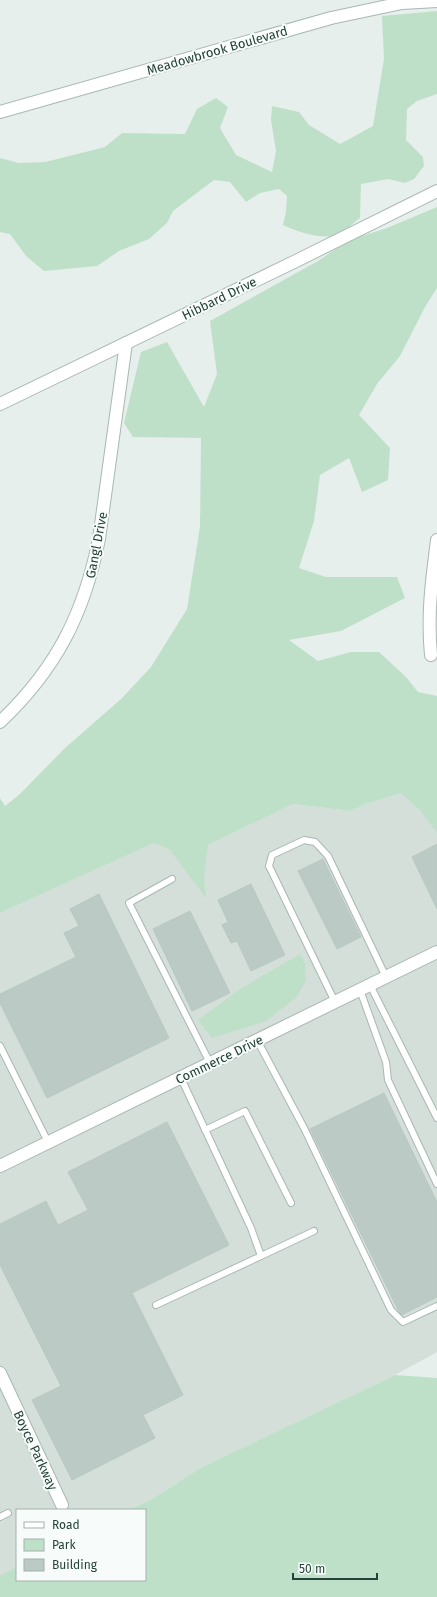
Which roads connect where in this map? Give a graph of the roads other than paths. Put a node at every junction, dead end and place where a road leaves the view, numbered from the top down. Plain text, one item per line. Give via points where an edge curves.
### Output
1 (437, 1) edge
2 (0, 112) edge
3 (437, 191) edge
4 (126, 343) junction
5 (0, 404) edge
6 (437, 540) edge
7 (431, 655) dead end
8 (0, 722) edge
9 (172, 879) dead end
10 (437, 952) edge
11 (386, 977) junction
12 (365, 987) junction
13 (335, 1002) junction
14 (257, 1040) junction
15 (0, 1046) edge
16 (210, 1063) junction
17 (181, 1078) junction
18 (437, 1118) edge
19 (205, 1130) junction
20 (48, 1142) junction
21 (0, 1166) edge
22 (437, 1184) edge
23 (291, 1203) dead end
24 (314, 1231) dead end
25 (261, 1256) junction
26 (156, 1305) dead end
27 (437, 1306) edge
28 (0, 1373) edge
29 (62, 1505) dead end
30 (8, 1513) dead end
31 (0, 1517) edge

1 - 2 street, Meadowbrook Boulevard via 402,3 331,18
3 - 4 street, Hibbard Drive
4 - 5 street, Hibbard Drive
4 - 8 street, Gangl Drive via 98,539 89,583 60,648 28,692
6 - 7 street via 429,597
9 - 16 lane via 129,902
10 - 11 street, Commerce Drive
11 - 12 street, Commerce Drive
11 - 13 lane via 328,856 315,842 304,840 272,855 269,866
12 - 13 street, Commerce Drive
12 - 18 lane
12 - 22 lane via 386,1062 388,1080
13 - 14 street, Commerce Drive
14 - 16 street, Commerce Drive
14 - 27 lane via 304,1128 391,1310 403,1322
15 - 20 lane
16 - 17 street, Commerce Drive
17 - 19 lane
17 - 20 street, Commerce Drive
19 - 23 lane via 245,1111
19 - 25 lane via 251,1228
20 - 21 street, Commerce Drive
24 - 25 lane
25 - 26 lane
28 - 29 street, Boyce Parkway
30 - 31 lane

